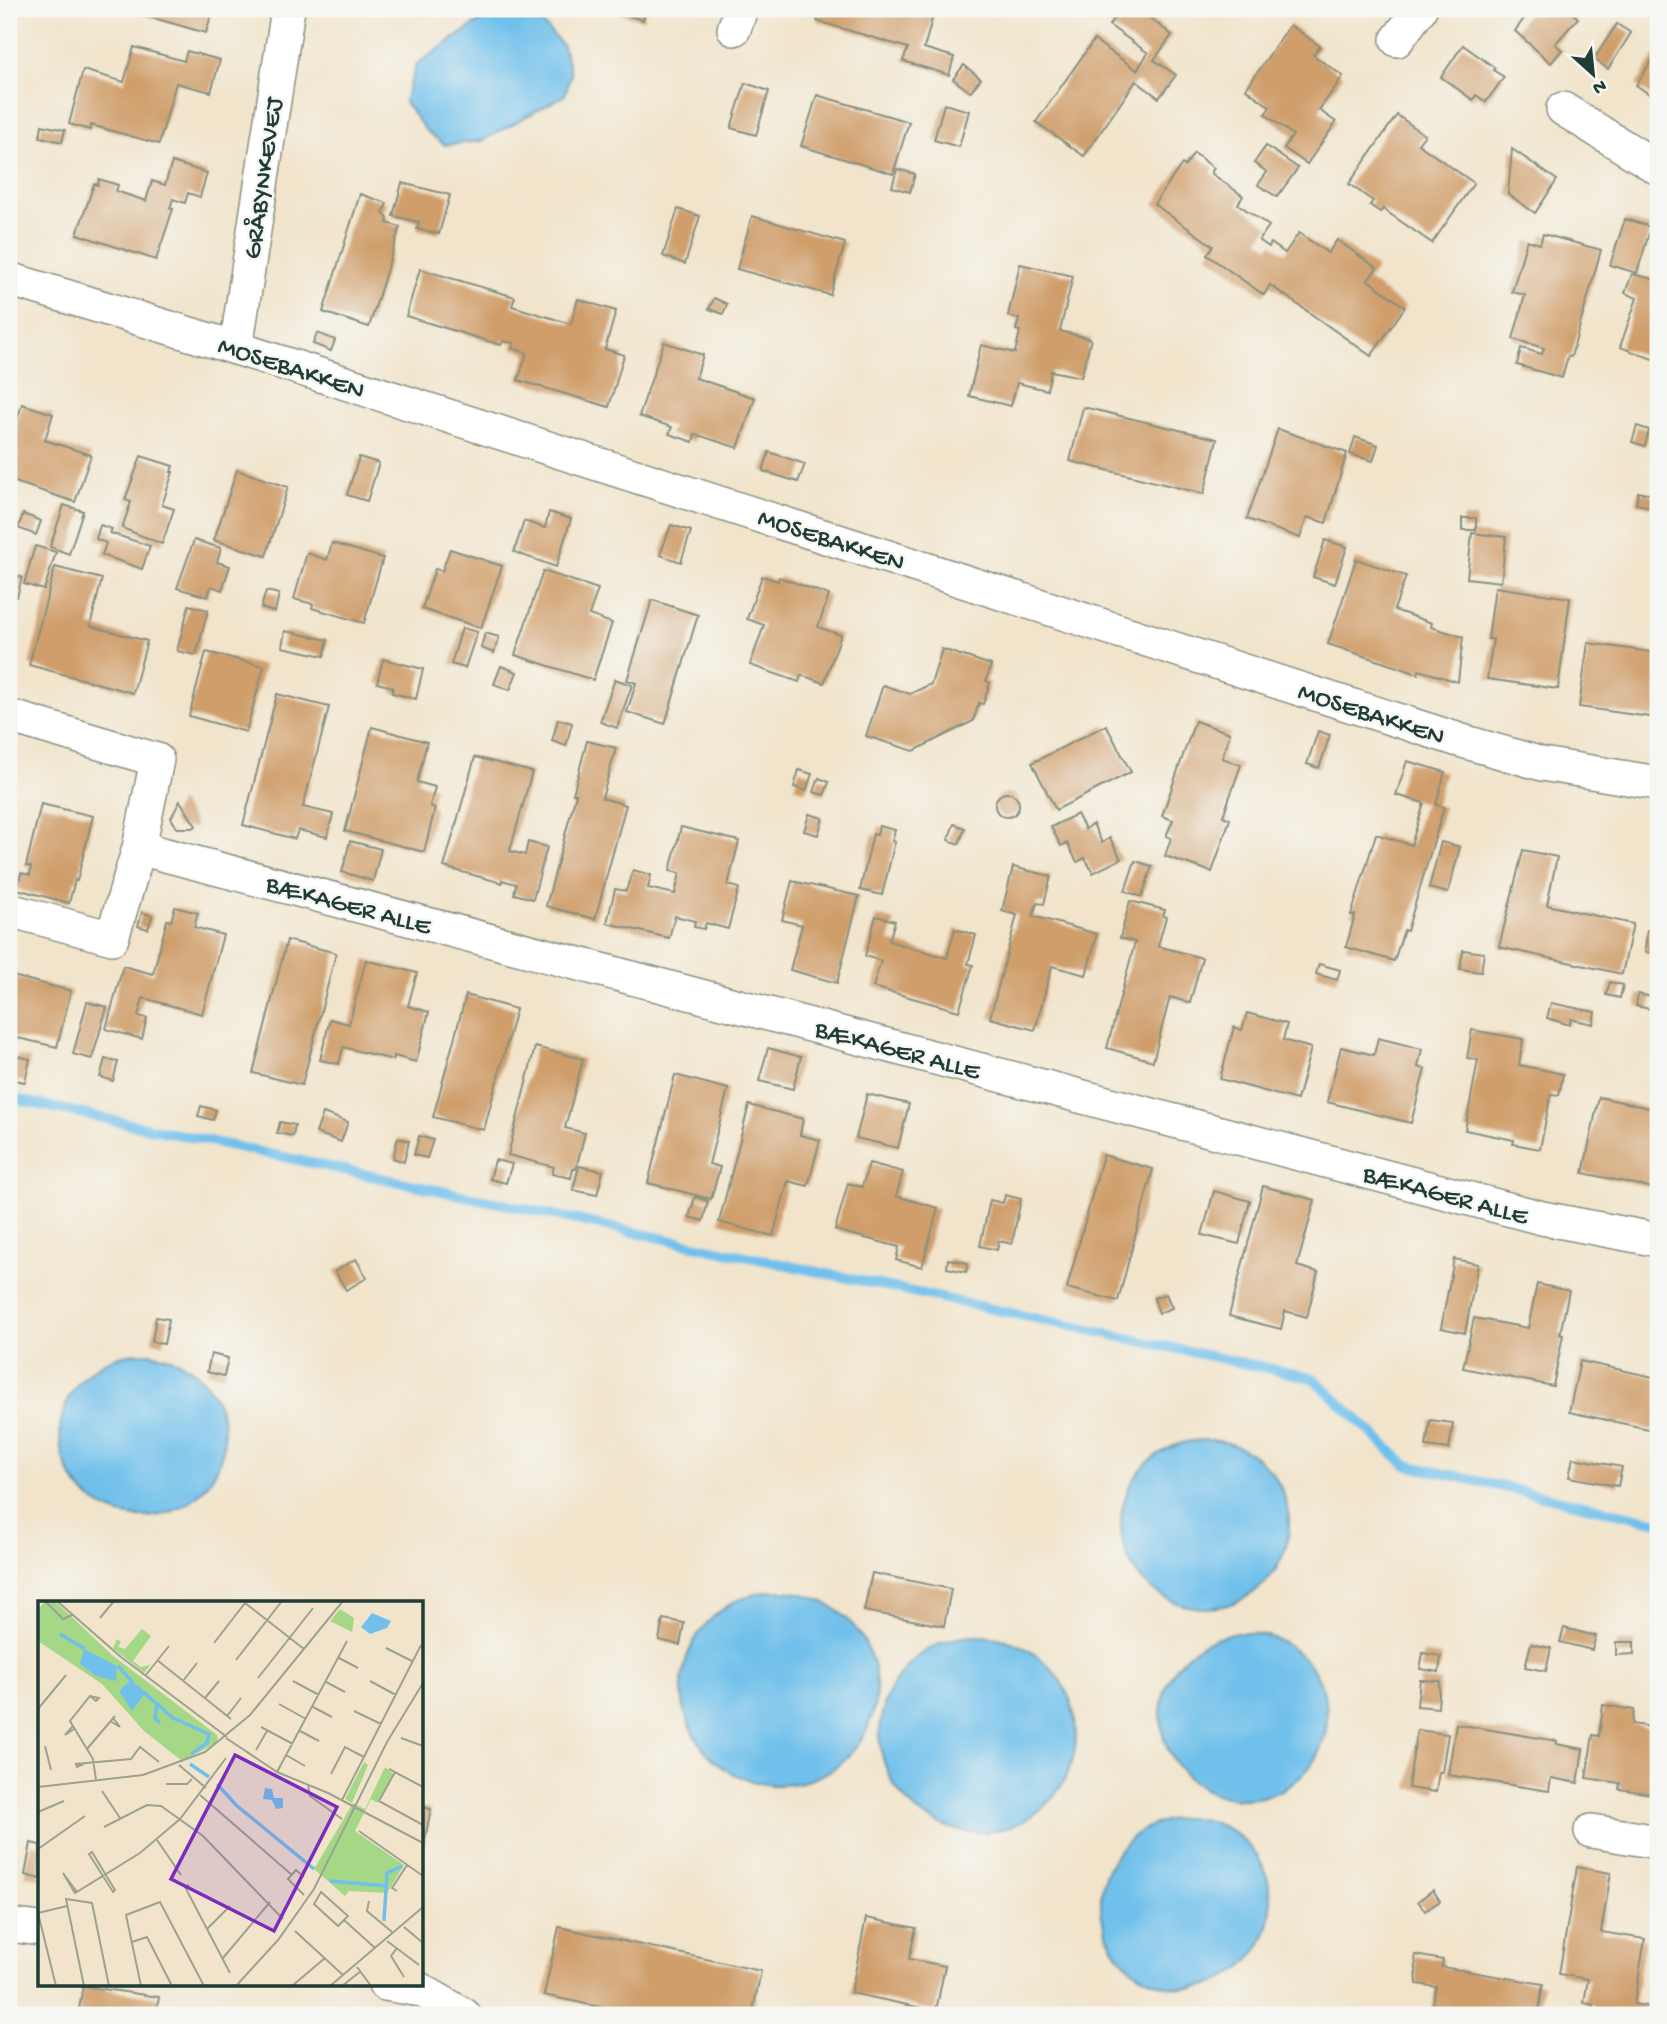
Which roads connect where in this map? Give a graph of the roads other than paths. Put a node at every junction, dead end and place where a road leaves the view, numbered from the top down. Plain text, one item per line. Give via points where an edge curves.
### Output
1 (288, 9) edge
2 (1420, 9) edge
3 (1397, 40) dead end
4 (1563, 109) dead end
5 (1658, 168) edge
6 (9, 279) edge
7 (236, 348) junction
8 (9, 716) edge
9 (1658, 783) edge
10 (139, 848) junction
11 (9, 910) edge
12 (1658, 1240) edge
13 (1591, 1831) dead end
14 (1658, 1842) edge
15 (9, 1925) edge
16 (38, 1930) edge
17 (397, 1986) edge
18 (464, 2015) edge

1 - 7 street, GRÅBYNKEVEJ
2 - 3 street
4 - 5 street
6 - 7 street, MOSEBAKKEN
7 - 9 street, MOSEBAKKEN via 1459,740 1542,764
8 - 10 street via 157,760
10 - 11 street via 112,938
10 - 12 street, BÆKAGER ALLE via 1542,1218
13 - 14 street
15 - 16 street
17 - 18 street via 421,1990

